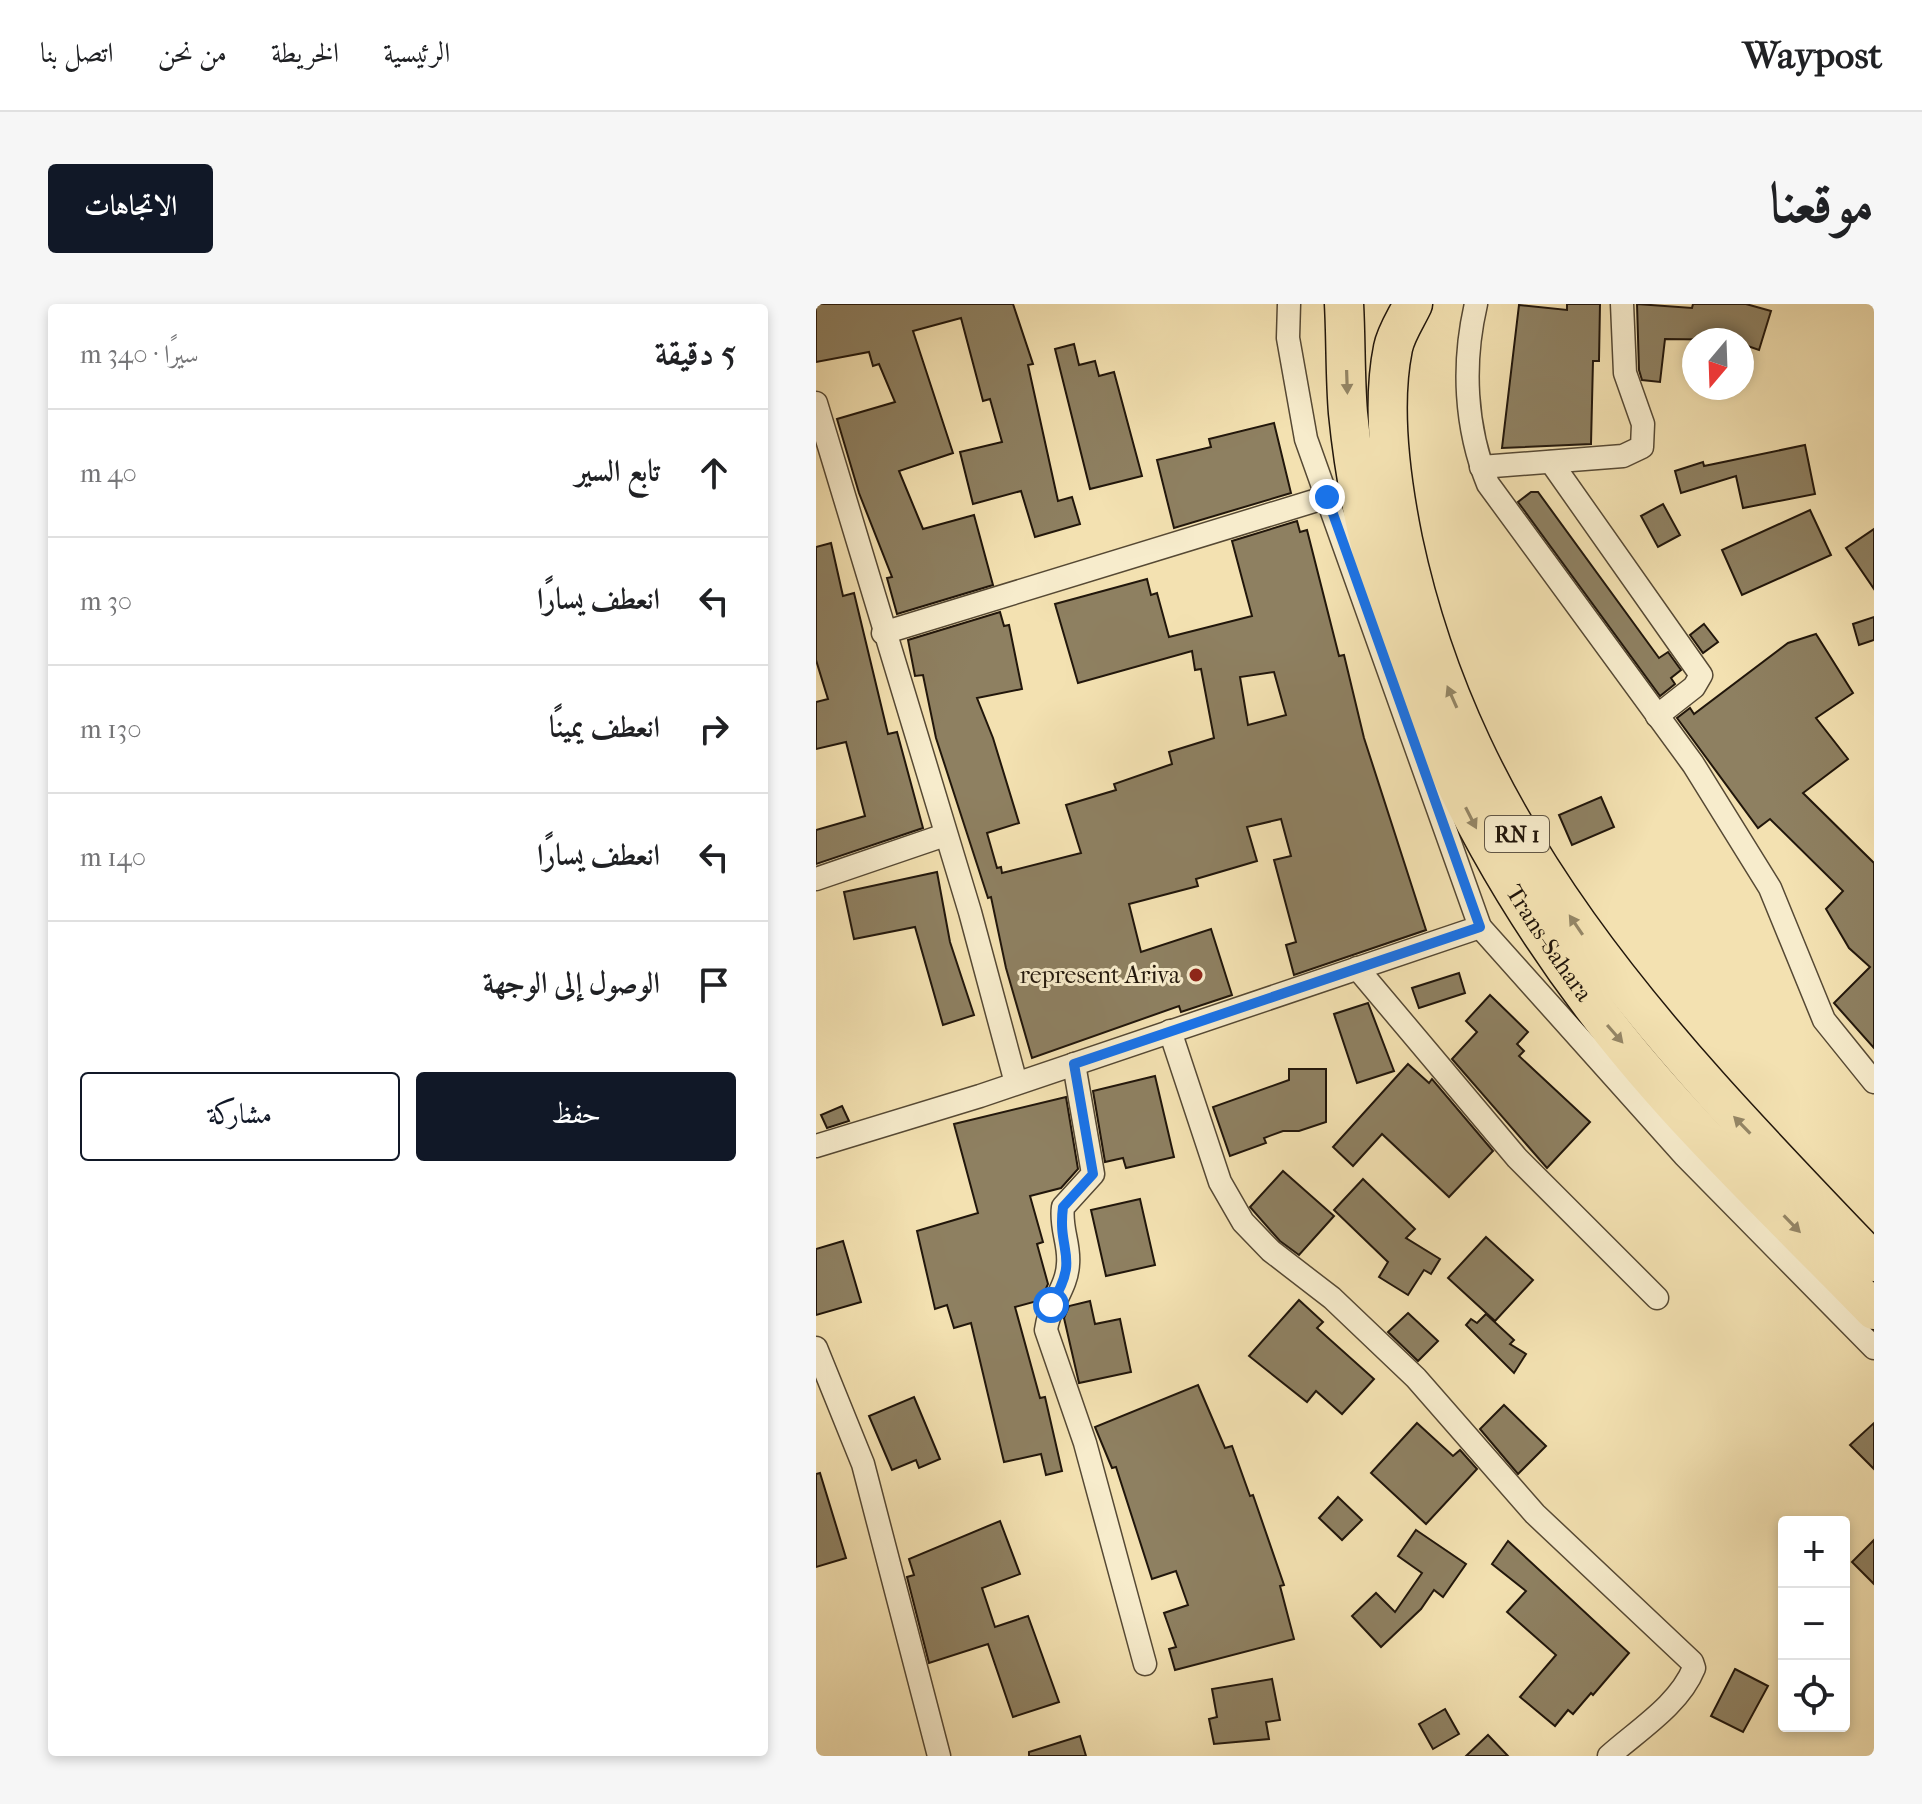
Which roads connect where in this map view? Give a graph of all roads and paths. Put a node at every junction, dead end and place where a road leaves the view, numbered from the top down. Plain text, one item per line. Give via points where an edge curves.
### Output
1 (1289, 304) edge
2 (1344, 304) edge
3 (1351, 304) edge
4 (1411, 304) edge
5 (1476, 304) edge
6 (1622, 304) edge
7 (816, 403) edge
8 (1551, 462) junction
9 (1481, 467) junction
10 (1327, 497) junction
11 (883, 633) junction
12 (1657, 716) junction
13 (945, 835) junction
14 (816, 879) edge
15 (1480, 927) junction
16 (1357, 968) junction
17 (1170, 1031) junction
18 (1074, 1064) junction
19 (1874, 1082) edge
20 (1016, 1083) junction
21 (816, 1146) edge
22 (1874, 1262) edge
23 (1657, 1298) dead end
24 (1874, 1310) edge
25 (816, 1348) edge
26 (1874, 1348) edge
27 (1145, 1664) dead end
28 (939, 1756) edge
29 (1609, 1756) edge

1 - 10 street via 1288,338 1306,439
2 -> 24 highway, Trans-Sahara / RN 1 via 1348,413 1368,527 1403,656 1487,849 1603,1019 1689,1118
3 - 4 highway via 1378,316
22 -> 4 highway, Trans-Sahara / RN 1 via 1722,1104 1586,939 1534,862 1477,755 1439,668 1394,497 1389,423 1393,346
5 - 9 street via 1468,338 1469,412
6 - 8 street via 1625,373 1643,424 1642,447 1623,456
7 - 11 street
8 - 9 street
8 - 12 street via 1701,675 1694,687
9 - 12 street via 1488,484
10 - 11 street
10 - 15 street
11 - 13 street
12 - 19 street via 1770,888 1824,1020
13 - 14 street
13 - 20 street
15 - 16 street
15 - 26 street via 1684,1155
16 - 17 street
16 - 23 street via 1517,1158
17 - 18 street
17 - 29 street via 1220,1182 1243,1222 1416,1378 1535,1514 1692,1662 1689,1680 1672,1700
18 - 20 street
18 - 27 street via 1093,1174 1063,1207 1068,1266 1046,1330 1085,1443
20 - 21 street
25 - 28 street via 863,1464

